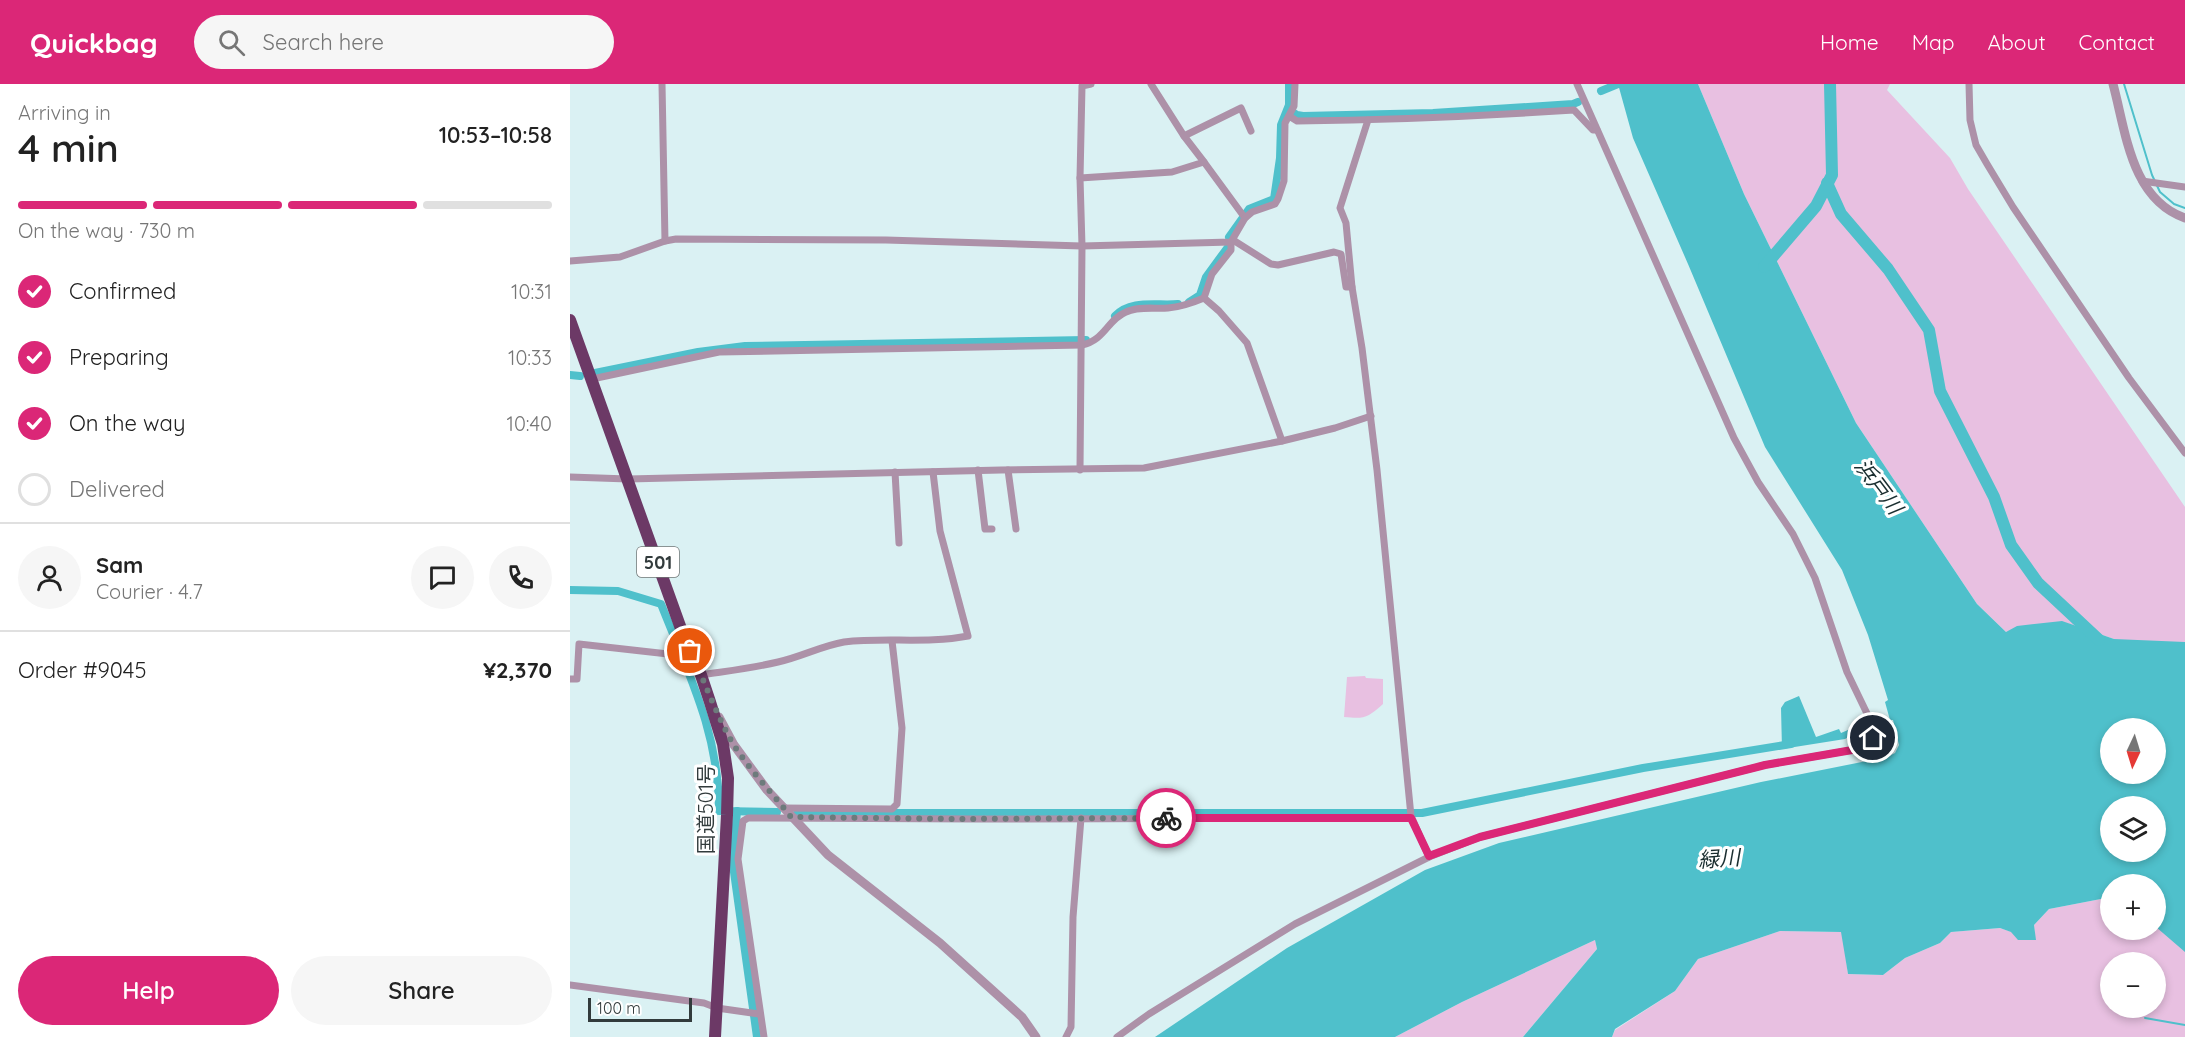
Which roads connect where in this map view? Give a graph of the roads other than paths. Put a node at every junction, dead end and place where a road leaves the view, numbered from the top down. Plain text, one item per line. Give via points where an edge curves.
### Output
1 (662, 84) edge
2 (1091, 84) edge
3 (1151, 84) edge
4 (1295, 84) edge
5 (1577, 84) edge
6 (1969, 84) edge
7 (2113, 84) edge
8 (1082, 85) edge
9 (1290, 113) junction
10 (1368, 120) junction
11 (1247, 129) dead end
12 (1597, 130) junction
13 (1184, 136) junction
14 (1204, 162) junction
15 (1080, 178) junction
16 (2151, 182) junction
17 (2185, 187) edge
18 (1244, 217) junction
19 (2185, 218) edge
20 (665, 241) junction
21 (1232, 241) junction
22 (1082, 246) junction
23 (570, 261) edge
24 (1352, 287) junction
25 (1204, 298) junction
26 (570, 320) edge
27 (1082, 342) junction
28 (592, 379) junction
29 (1371, 416) junction
30 (1282, 441) junction
31 (2185, 453) edge
32 (978, 470) junction
33 (1008, 470) junction
34 (1080, 470) junction
35 (895, 472) junction
36 (933, 472) junction
37 (570, 477) edge
38 (628, 479) junction
39 (992, 529) dead end
40 (1016, 529) dead end
41 (899, 543) dead end
42 (891, 642) junction
43 (684, 653) junction
44 (701, 675) junction
45 (570, 679) edge
46 (711, 702) junction
47 (784, 808) junction
48 (1411, 814) junction
49 (791, 817) junction
50 (1082, 818) junction
51 (1429, 856) junction
52 (570, 985) edge
53 (717, 1008) junction
54 (755, 1014) junction
55 (715, 1037) edge
56 (764, 1037) edge
57 (1036, 1037) edge
58 (1066, 1037) edge
59 (1117, 1037) edge

1 - 20 street
2 - 8 street
3 - 13 street
4 - 9 street
5 - 12 street
6 - 31 street via 1970,120 1976,145 1987,164 2129,378
7 - 16 street
8 - 15 street
9 - 10 street via 1298,121
9 - 18 street via 1285,123 1284,181 1278,199 1275,204
10 - 12 street via 1574,110
10 - 24 street via 1340,205 1346,223
11 - 13 street via 1241,108
12 - 51 street via 1734,438 1793,534 1815,579 1847,672 1873,726 1873,738 1858,749 1731,773 1480,837
13 - 14 street
14 - 15 street via 1172,172
14 - 18 street
15 - 22 street
16 - 17 street
16 - 19 street via 2156,201
18 - 21 street
20 - 22 street via 886,240
20 - 23 street via 620,257
21 - 22 street
21 - 24 street via 1278,265 1334,252 1341,255 1346,287
21 - 25 street via 1231,250 1212,274
22 - 27 street
24 - 29 street
25 - 27 street via 1186,306 1125,312 1093,343
25 - 30 street via 1247,343
26 - 28 highway, 国道501号 / 501
27 - 28 street via 719,352
27 - 34 street
28 - 38 highway, 国道501号 / 501
29 - 30 street
29 - 48 street
30 - 34 street via 1144,468
32 - 33 street
32 - 36 street
32 - 39 street via 985,530
33 - 34 street
33 - 40 street
35 - 36 street
35 - 38 street
35 - 41 street
36 - 42 street via 940,531 968,636
37 - 38 street
38 - 43 highway, 国道501号 / 501
42 - 44 street via 868,639 835,644 776,663
42 - 47 street via 902,728 897,804 892,809
43 - 44 highway, 国道501号 / 501
43 - 45 street via 579,644 577,679
44 - 46 highway, 国道501号 / 501
46 - 47 street via 734,745
46 - 53 highway, 国道501号 / 501 via 728,778
47 - 49 street
48 - 50 street
48 - 51 street
49 - 50 street
49 - 54 street via 743,821 738,859
49 - 57 street via 828,855 940,943 1022,1017
50 - 58 street via 1073,917 1071,1027
51 - 59 street via 1295,924
52 - 53 street
53 - 54 street
53 - 55 highway, 国道501号 / 501
54 - 56 street

